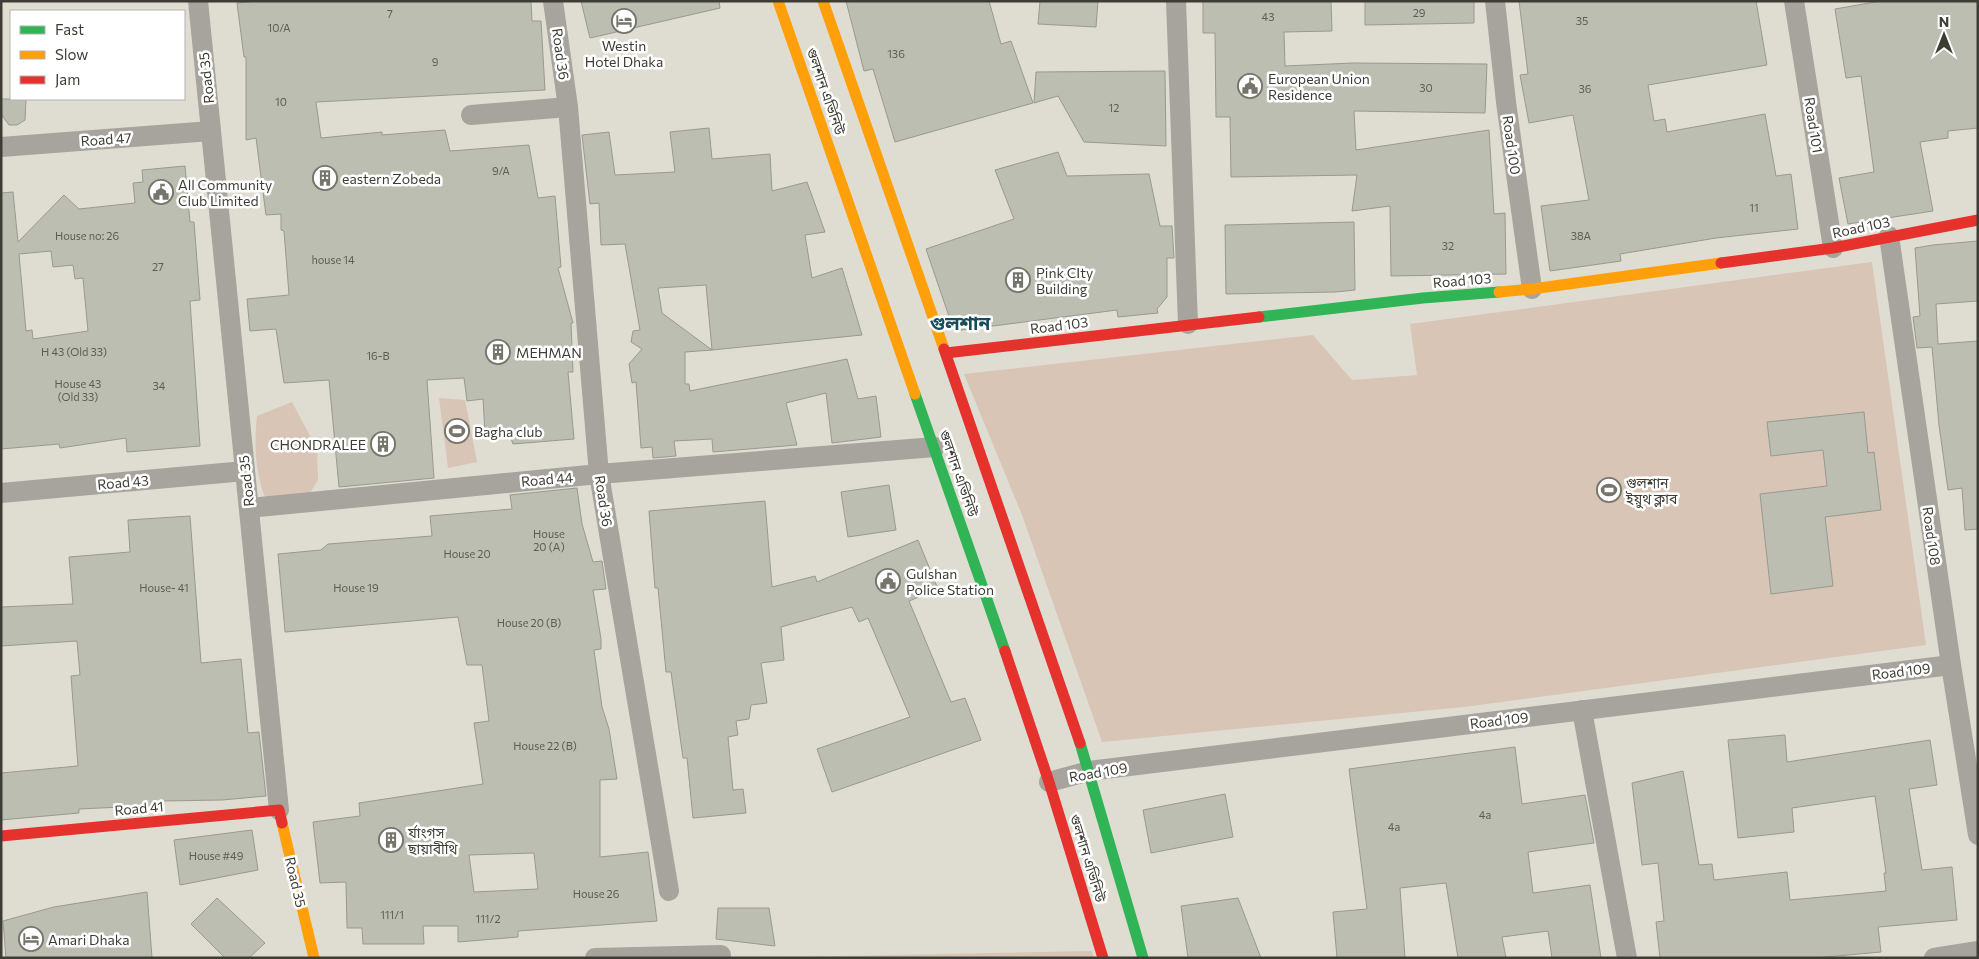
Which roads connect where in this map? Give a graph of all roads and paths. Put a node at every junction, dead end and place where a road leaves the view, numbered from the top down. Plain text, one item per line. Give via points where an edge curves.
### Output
1 (198, 1) edge
2 (553, 1) edge
3 (778, 1) edge
4 (823, 1) edge
5 (1176, 1) edge
6 (1495, 1) edge
7 (1794, 1) edge
8 (568, 107) junction
9 (471, 115) dead end
10 (211, 131) junction
11 (1, 147) edge
12 (1978, 220) edge
13 (1888, 236) junction
14 (1833, 248) junction
15 (1532, 289) junction
16 (1188, 324) junction
17 (946, 354) junction
18 (935, 447) junction
19 (245, 471) junction
20 (599, 474) junction
21 (1, 493) edge
22 (249, 508) junction
23 (1951, 665) junction
24 (1582, 710) junction
25 (1089, 771) junction
26 (1049, 782) junction
27 (279, 810) junction
28 (1978, 835) edge
29 (1, 836) edge
30 (669, 891) dead end
31 (1978, 951) edge
32 (721, 955) dead end
33 (314, 958) edge
34 (595, 958) edge
35 (1102, 958) edge
36 (1143, 958) edge
37 (1627, 958) edge
38 (1934, 958) edge

1 - 10 street, Road 35
2 - 8 street, Road 36
3 - 18 main road, গুলশান এভিনিউ
4 - 17 main road, গুলশান এভিনিউ
5 - 16 street
6 - 15 street, Road 100
7 - 14 street, Road 101
8 - 9 street
8 - 20 street, Road 36
10 - 11 street, Road 47
10 - 19 street, Road 35
12 - 13 main road, Road 103
13 - 14 main road, Road 103
13 - 23 street, Road 108
14 - 15 main road, Road 103
15 - 16 main road, Road 103
16 - 17 main road, Road 103
17 - 25 main road, গুলশান এভিনিউ
18 - 20 street, Road 44
18 - 26 main road, গুলশান এভিনিউ
19 - 21 street, Road 43
19 - 22 street, Road 35
20 - 22 street, Road 44
20 - 30 street, Road 36
22 - 27 street, Road 35
23 - 24 street, Road 109
23 - 28 street, Road 108
24 - 25 street, Road 109
24 - 37 street
25 - 26 street, Road 109
25 - 36 main road, গুলশান এভিনিউ
26 - 35 main road, গুলশান এভিনিউ
27 - 29 main road, Road 41
27 - 33 main road, Road 35
31 - 38 street
32 - 34 street

